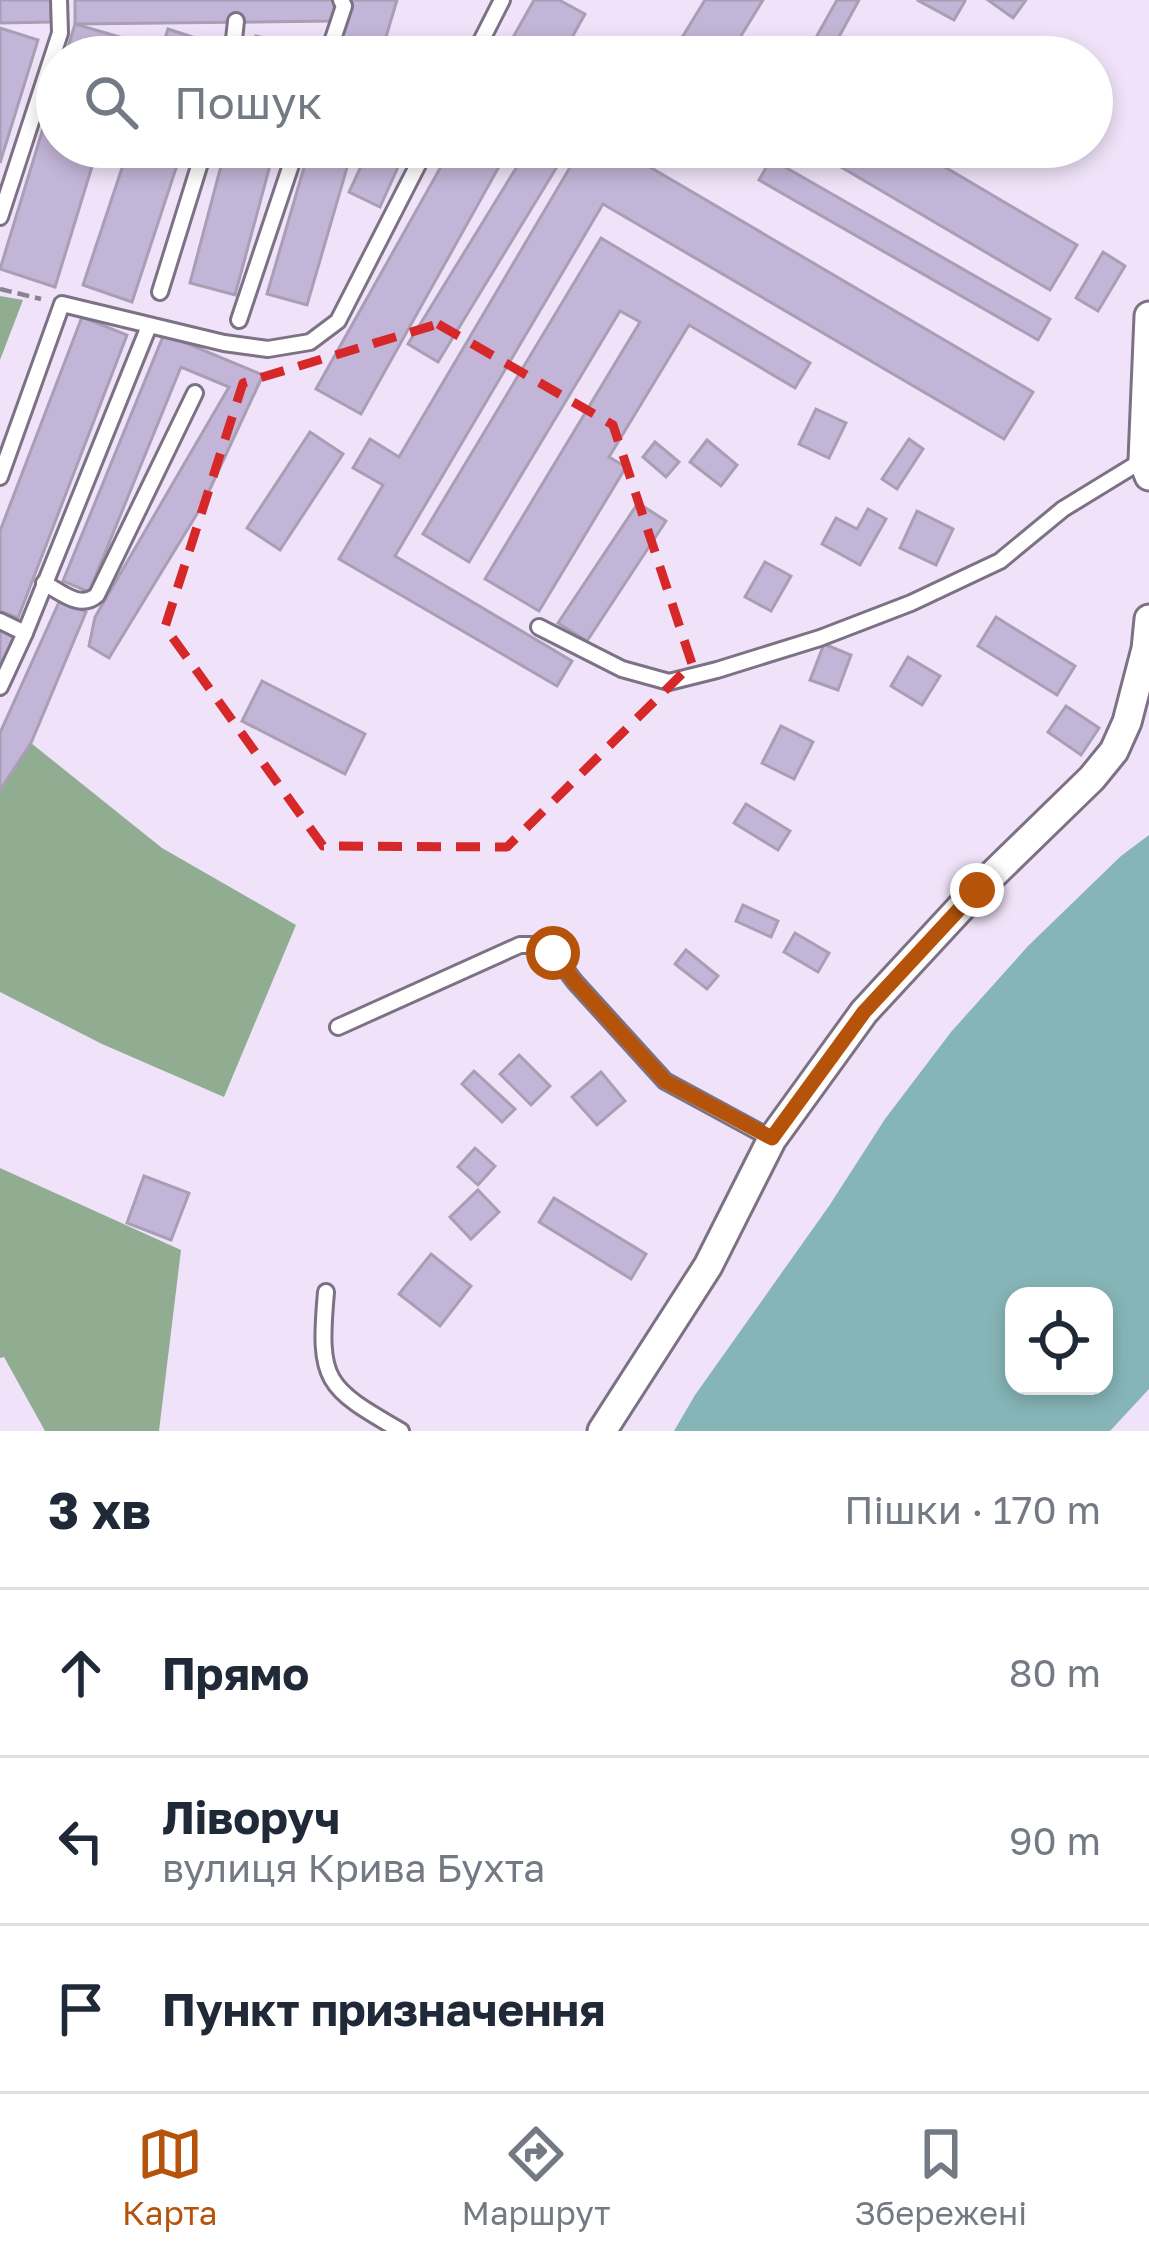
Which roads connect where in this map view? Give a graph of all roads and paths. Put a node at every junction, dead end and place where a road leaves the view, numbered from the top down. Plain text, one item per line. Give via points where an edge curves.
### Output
1 (59, 0) edge
2 (341, 0) edge
3 (502, 0) edge
4 (236, 20) dead end
5 (59, 36) edge
6 (234, 36) edge
7 (334, 36) edge
8 (484, 36) edge
9 (36, 107) edge
10 (198, 168) edge
11 (290, 168) edge
12 (416, 168) edge
13 (0, 217) edge
14 (0, 289) edge
15 (160, 292) dead end
16 (62, 304) junction
17 (1149, 316) edge
18 (239, 320) dead end
19 (149, 326) junction
20 (1148, 355) edge
21 (195, 393) dead end
22 (1146, 468) edge
23 (0, 477) edge
24 (44, 583) junction
25 (1149, 619) edge
26 (0, 621) edge
27 (539, 627) dead end
28 (25, 634) junction
29 (0, 687) edge
30 (338, 1027) dead end
31 (772, 1138) junction
32 (326, 1292) dead end
33 (401, 1431) edge
34 (602, 1431) edge

1 - 5 lane
2 - 7 lane
3 - 8 lane
4 - 6 lane
9 - 13 lane
10 - 15 lane
11 - 18 lane
12 - 19 lane via 338,321 310,342 268,349
14 - 16 path
16 - 19 lane
16 - 23 lane
17 - 20 street
19 - 24 lane
20 - 22 street
21 - 24 lane via 97,595 81,603
22 - 27 lane via 1063,509 1000,561 838,632 718,670 669,682 622,669
24 - 28 lane
25 - 31 street via 1114,751 864,1012
26 - 28 lane
28 - 29 lane
30 - 31 lane via 520,945 538,945 665,1081
31 - 34 street via 708,1266
32 - 33 lane via 326,1367 346,1399

